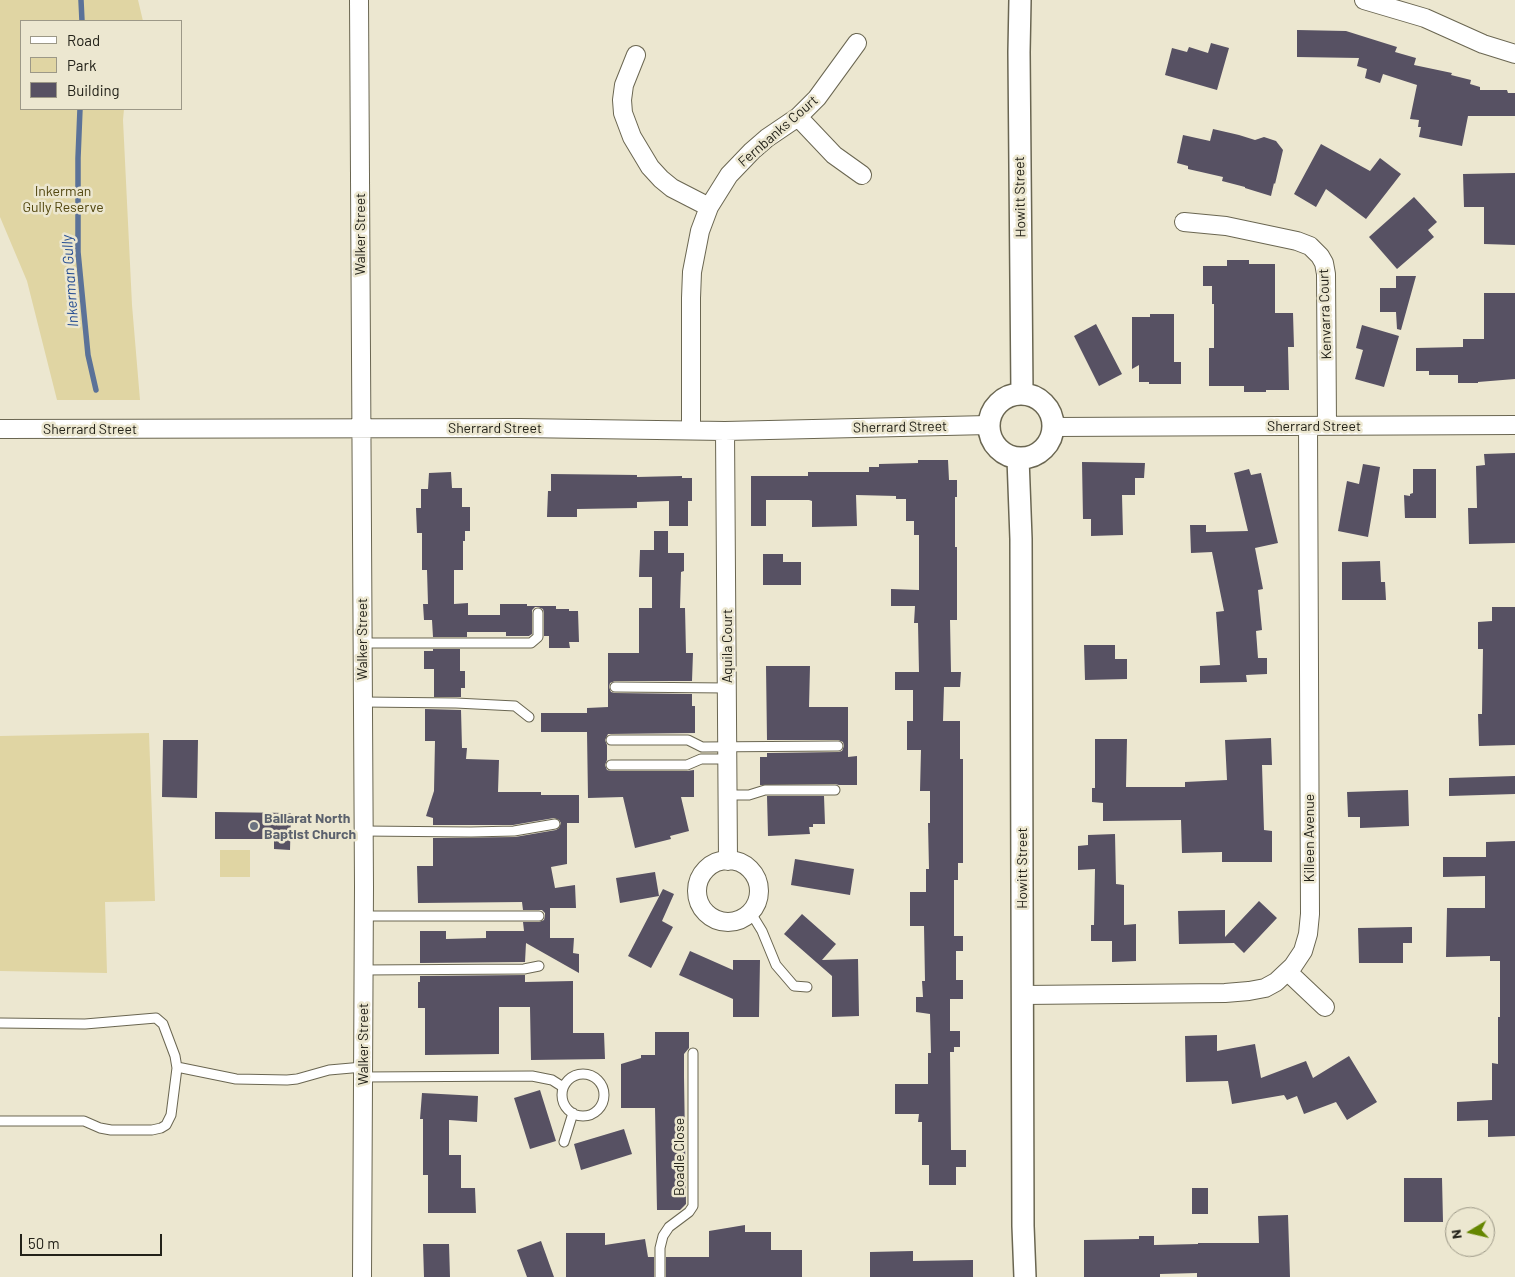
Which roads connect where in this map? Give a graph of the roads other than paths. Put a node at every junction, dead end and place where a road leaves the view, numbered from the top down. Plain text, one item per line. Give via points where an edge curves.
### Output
1 (359, 0) edge
2 (1020, 0) edge
3 (1364, 0) edge
4 (857, 44) dead end
5 (1515, 54) edge
6 (636, 55) dead end
7 (798, 117) junction
8 (862, 175) dead end
9 (709, 207) junction
10 (1184, 222) dead end
11 (1022, 394) junction
12 (989, 425) junction
13 (1515, 425) edge
14 (1308, 426) junction
15 (1327, 426) junction
16 (1053, 427) junction
17 (361, 429) junction
18 (691, 429) junction
19 (0, 430) edge
20 (725, 431) junction
21 (1018, 458) junction
22 (538, 613) dead end
23 (362, 643) junction
24 (614, 687) dead end
25 (727, 688) junction
26 (362, 702) junction
27 (530, 717) dead end
28 (611, 740) dead end
29 (838, 746) dead end
30 (727, 753) junction
31 (611, 765) dead end
32 (834, 790) dead end
33 (728, 795) junction
34 (555, 824) dead end
35 (363, 832) junction
36 (728, 861) junction
37 (751, 913) junction
38 (363, 916) junction
39 (539, 916) dead end
40 (539, 966) dead end
41 (363, 970) junction
42 (1288, 972) junction
43 (807, 987) dead end
44 (1023, 995) junction
45 (1325, 1007) dead end
46 (0, 1023) edge
47 (693, 1053) dead end
48 (177, 1067) junction
49 (363, 1072) junction
50 (564, 1087) junction
51 (573, 1113) junction
52 (0, 1121) edge
53 (564, 1142) dead end
54 (362, 1277) edge
55 (660, 1277) edge
56 (1025, 1277) edge

1 - 17 street, Walker Street
2 - 11 street, Howitt Street
3 - 5 street via 1426,18 1483,44
4 - 7 street, Fernbanks Court via 818,98
6 - 9 street via 624,85 622,100 632,137 661,179
7 - 8 street via 834,155
7 - 9 street, Fernbanks Court via 752,151 729,175
9 - 18 street, Fernbanks Court via 700,231 692,272
10 - 15 street, Kenvarra Court via 1226,226 1297,241 1310,246 1320,256 1326,274
11 - 12 street via 998,404
11 - 16 street via 1044,404 1052,417
12 - 20 street, Sherrard Street
12 - 21 street via 995,445 1003,453
13 - 15 street, Sherrard Street
14 - 15 street, Sherrard Street
14 - 16 street, Sherrard Street
14 - 42 street, Killeen Avenue via 1310,914 1303,951
16 - 21 street via 1049,442 1042,450 1034,456
17 - 18 street, Sherrard Street
17 - 19 street, Sherrard Street
17 - 23 street, Walker Street
18 - 20 street, Sherrard Street
20 - 25 street, Aquila Court
21 - 44 street, Howitt Street
22 - 23 lane via 538,637 531,643
23 - 26 street, Walker Street
24 - 25 lane
25 - 30 street, Aquila Court
26 - 27 lane via 515,706
26 - 35 street, Walker Street
28 - 30 lane via 688,740
29 - 30 lane
30 - 31 lane via 687,765
30 - 33 street, Aquila Court
32 - 33 lane via 765,790 749,795
33 - 36 street, Aquila Court
34 - 35 lane via 514,831
35 - 38 street, Walker Street
36 - 37 street via 745,866 757,880 759,897
36 - 37 street via 717,863 703,874 698,884 700,904 710,916 723,922 738,921
37 - 43 lane via 776,965 794,986
38 - 39 lane
38 - 41 street, Walker Street
40 - 41 lane via 524,969
41 - 49 street, Walker Street
42 - 44 street, Killeen Avenue via 1265,988 1237,992
42 - 45 street
44 - 56 street, Howitt Street
46 - 48 lane via 85,1024 156,1018 163,1024
47 - 55 lane, Boadle Close via 693,1206 663,1236
48 - 49 lane via 236,1079 287,1080 328,1070
48 - 52 lane via 172,1113 161,1128 111,1130 78,1120
49 - 50 lane via 532,1076 547,1078
49 - 54 street, Walker Street
50 - 51 lane via 564,1103
50 - 51 lane via 570,1078 584,1074 595,1078 602,1086 602,1102 595,1112 584,1116
51 - 53 lane

